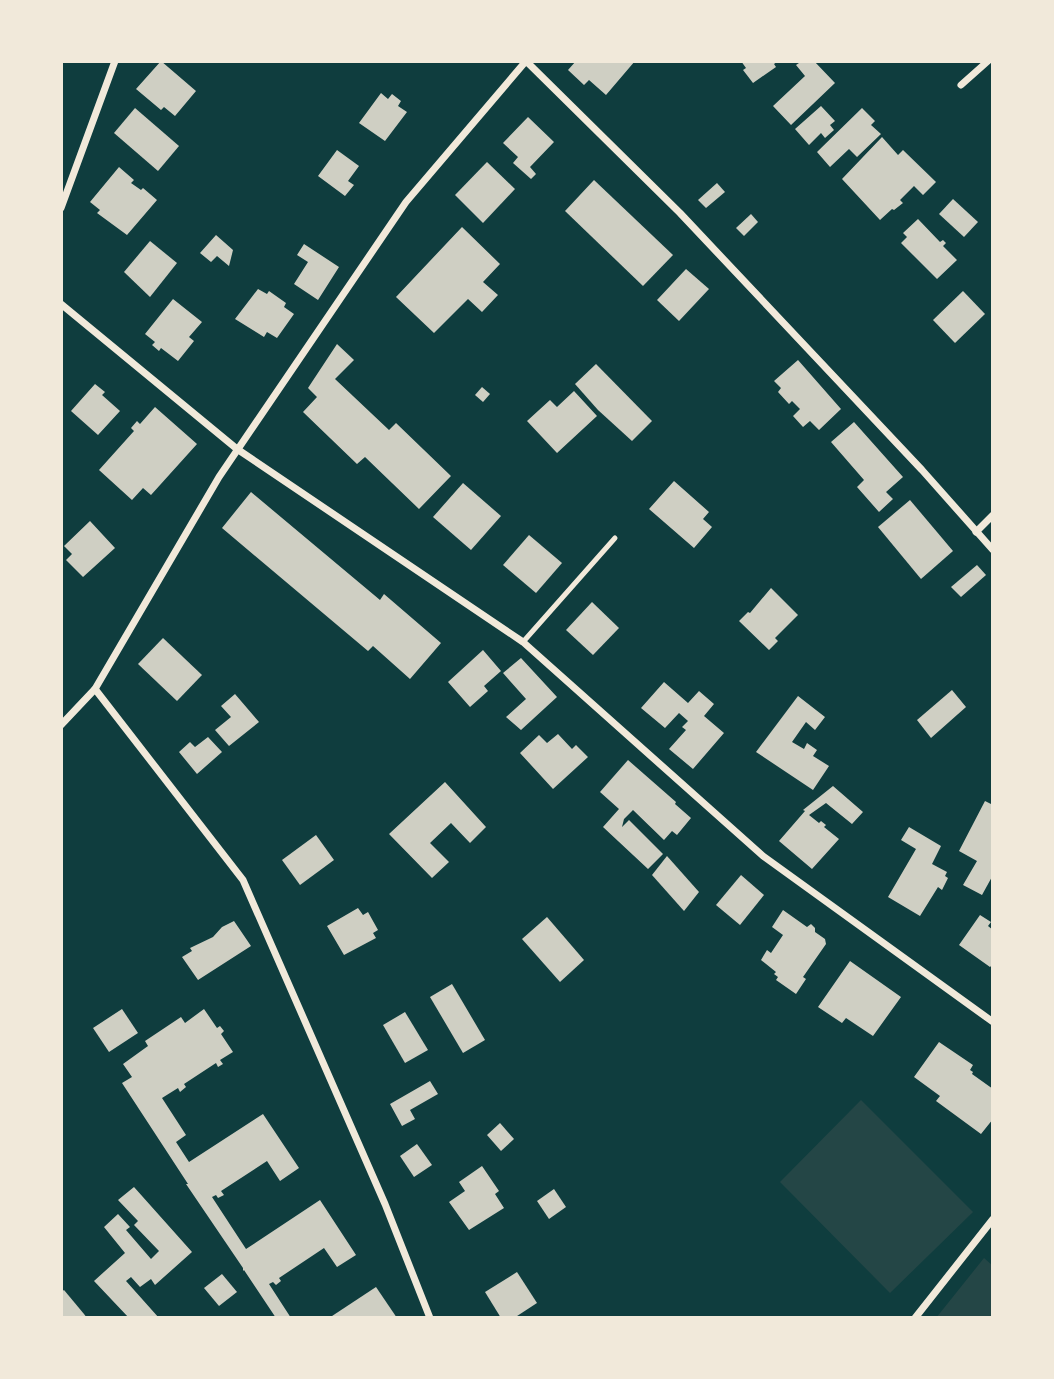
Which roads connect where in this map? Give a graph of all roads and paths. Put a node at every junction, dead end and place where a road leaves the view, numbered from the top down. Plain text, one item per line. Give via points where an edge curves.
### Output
1 (115, 61) edge
2 (526, 61) edge
3 (989, 61) edge
4 (961, 85) dead end
5 (61, 208) edge
6 (61, 304) edge
7 (237, 449) junction
8 (993, 515) edge
9 (976, 531) junction
10 (615, 538) dead end
11 (993, 550) edge
12 (523, 642) junction
13 (95, 689) junction
14 (61, 725) edge
15 (993, 1022) edge
16 (993, 1219) edge
17 (430, 1318) edge
18 (915, 1318) edge

1 - 5 street
2 - 7 street via 406,201
2 - 9 street via 680,214
3 - 4 street
6 - 7 street
7 - 12 street
7 - 13 street
8 - 9 street
9 - 11 street
10 - 12 lane
12 - 15 street via 763,856
13 - 14 street
13 - 17 street via 243,880 385,1203
16 - 18 street

